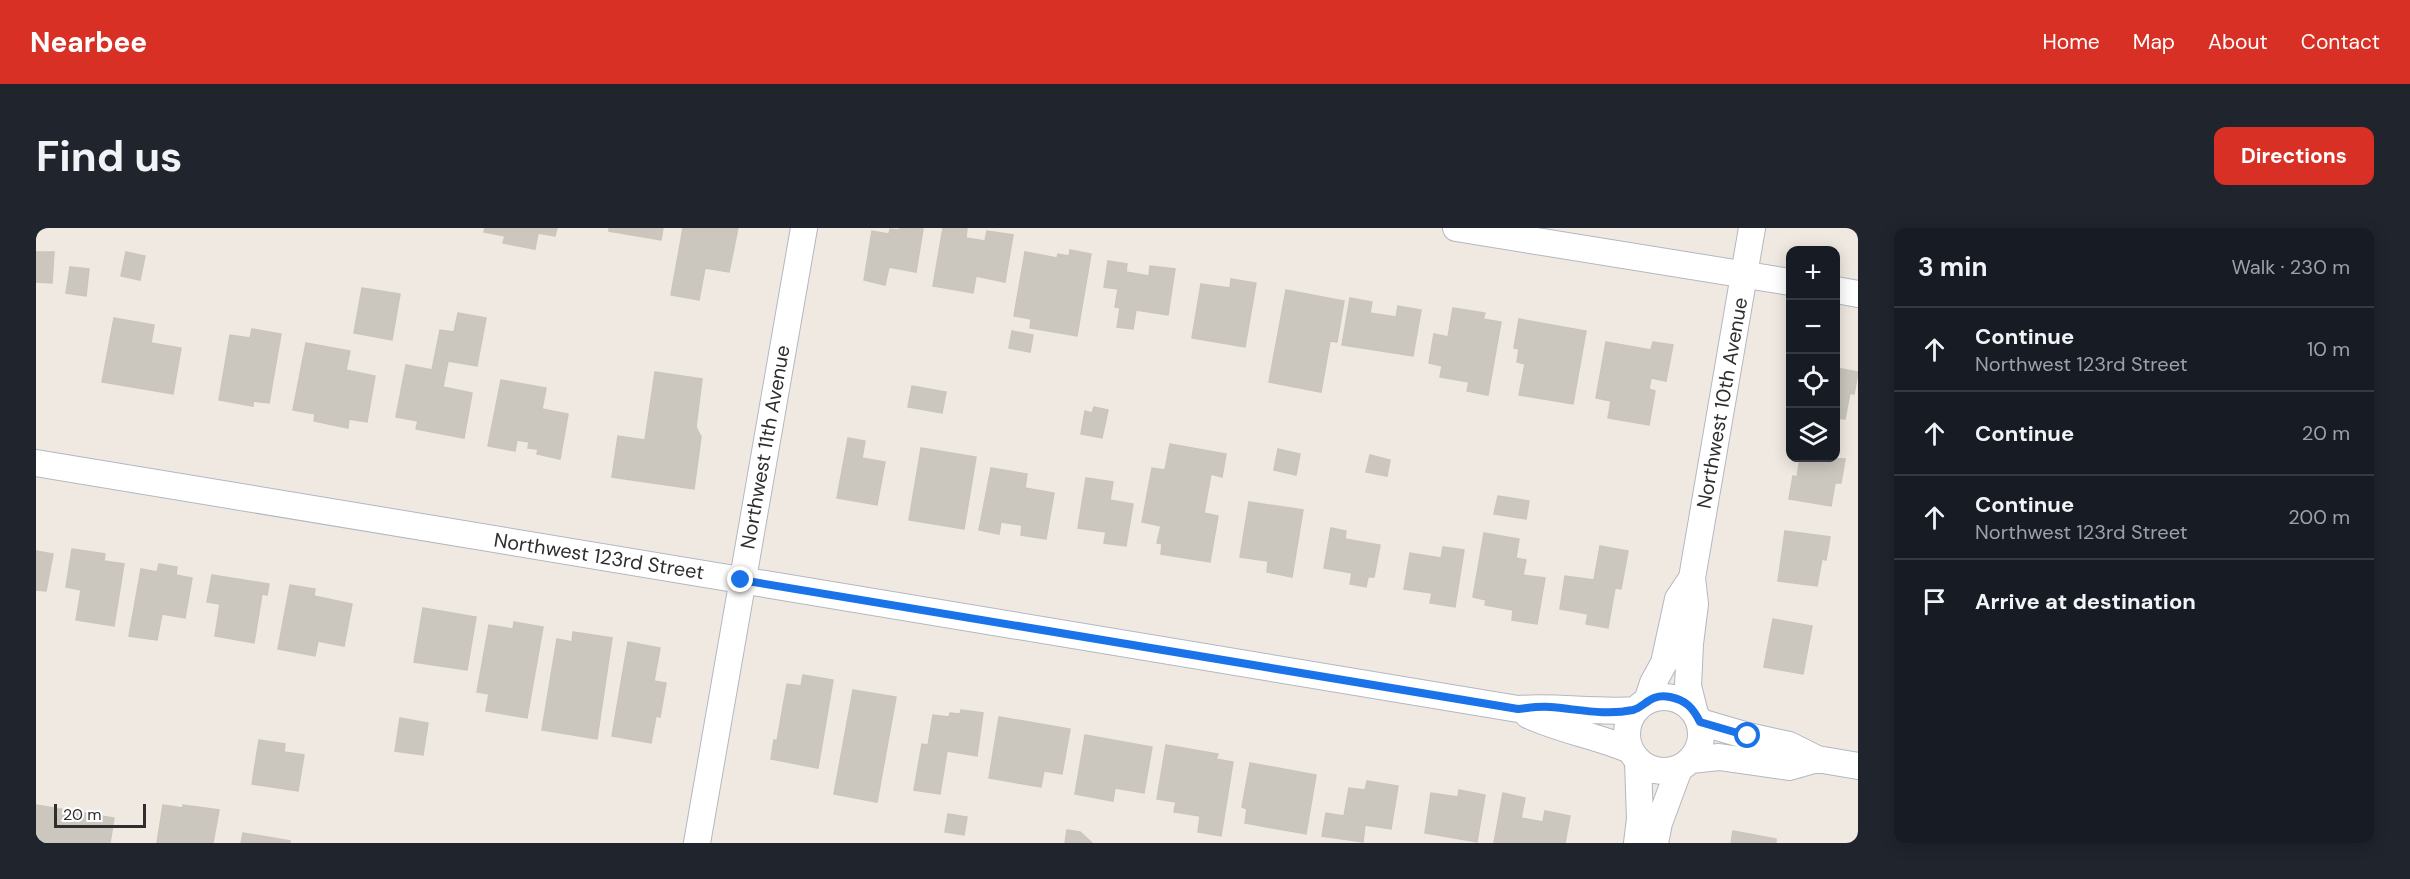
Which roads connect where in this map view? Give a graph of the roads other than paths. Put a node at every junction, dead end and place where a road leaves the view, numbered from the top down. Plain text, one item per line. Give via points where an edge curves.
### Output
1 (804, 228) edge
2 (1456, 228) edge
3 (1752, 228) edge
4 (1744, 274) junction
5 (1786, 281) edge
6 (1840, 291) edge
7 (1858, 294) edge
8 (36, 463) edge
9 (1692, 578) junction
10 (741, 580) junction
11 (1641, 705) junction
12 (1518, 709) junction
13 (1697, 716) junction
14 (1634, 756) junction
15 (1817, 759) junction
16 (1685, 764) junction
17 (1858, 766) edge
18 (698, 843) edge
19 (1637, 843) edge
20 (1655, 843) edge

1 - 10 street, Northwest 11th Avenue
2 - 4 street
3 - 4 street, Northwest 10th Avenue
4 - 5 street
4 - 9 street, Northwest 10th Avenue
6 - 7 street
8 - 10 street, Northwest 123rd Street
9 - 11 street, Northwest 10th Avenue via 1678,599 1664,663
9 - 13 street, Northwest 10th Avenue via 1695,604 1688,686
10 - 12 street, Northwest 123rd Street
10 - 18 street, Northwest 11th Avenue
11 - 12 street, Northwest 123rd Street via 1581,711
11 - 13 street via 1668,696 1683,700
11 - 14 street via 1629,719 1626,734
12 - 14 street, Northwest 123rd Street via 1543,722 1603,738
13 - 15 street via 1748,736 1789,745
13 - 16 street via 1702,735 1699,749
14 - 16 street via 1651,769 1665,771
14 - 19 street via 1640,819
15 - 16 street via 1789,767 1719,757
15 - 17 street
16 - 20 street via 1659,823

